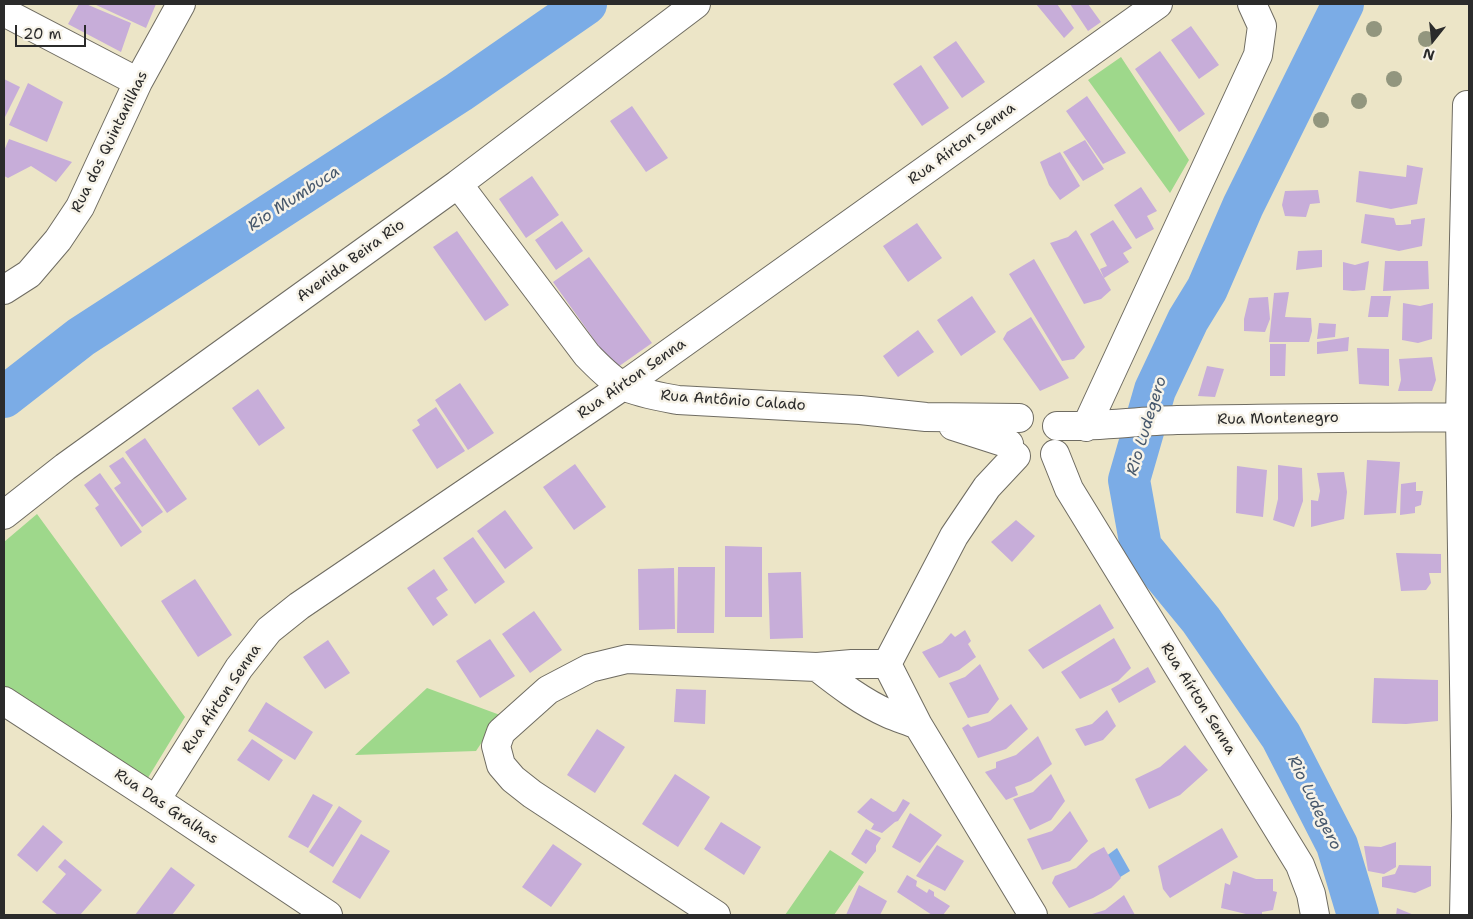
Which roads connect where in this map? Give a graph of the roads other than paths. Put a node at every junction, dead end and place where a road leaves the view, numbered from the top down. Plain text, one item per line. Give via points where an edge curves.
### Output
1 (182, 4) edge
2 (696, 4) edge
3 (1158, 4) edge
4 (1252, 4) edge
5 (4, 12) edge
6 (138, 82) junction
7 (1467, 105) dead end
8 (458, 184) junction
9 (4, 290) edge
10 (623, 386) junction
11 (926, 417) junction
12 (1464, 417) edge
13 (1019, 418) junction
14 (1086, 427) junction
15 (1054, 446) junction
16 (1013, 450) junction
17 (4, 515) edge
18 (888, 664) junction
19 (817, 667) junction
20 (4, 701) edge
21 (918, 725) junction
22 (156, 800) junction
23 (1468, 816) edge
24 (328, 915) edge
25 (716, 915) edge
26 (1033, 915) edge
27 (1315, 915) edge
28 (1464, 915) edge

1 - 6 street, Rua dos Quintanilhas
2 - 8 street, Avenida Beira Rio
3 - 10 street, Rua Aírton Senna
4 - 14 street via 1262,26 1258,55
5 - 6 street
6 - 9 street, Rua dos Quintanilhas via 80,207 29,274
7 - 12 street
8 - 10 street, Rua Antônio Calado via 586,355
8 - 17 street, Avenida Beira Rio via 65,467
10 - 11 street, Rua Antônio Calado via 678,400
10 - 22 street, Rua Aírton Senna via 299,606 269,630 239,668
11 - 13 street, Rua Antônio Calado
11 - 16 street, Rua Antônio Calado
12 - 14 street, Rua Montenegro via 1177,420
12 - 23 street
13 - 15 street via 1032,413 1046,416
13 - 16 street via 1010,430
14 - 15 street, Rua Montenegro
15 - 16 street via 1028,464
15 - 27 street, Rua Aírton Senna via 1069,489 1300,865
16 - 18 street via 954,536
18 - 19 street
18 - 21 street
19 - 21 street via 861,700
19 - 25 street via 627,659 590,668 548,690 501,732 496,746 501,765 513,779
20 - 22 street, Rua Das Gralhas
21 - 26 street
22 - 24 street, Rua Das Gralhas
23 - 28 street

